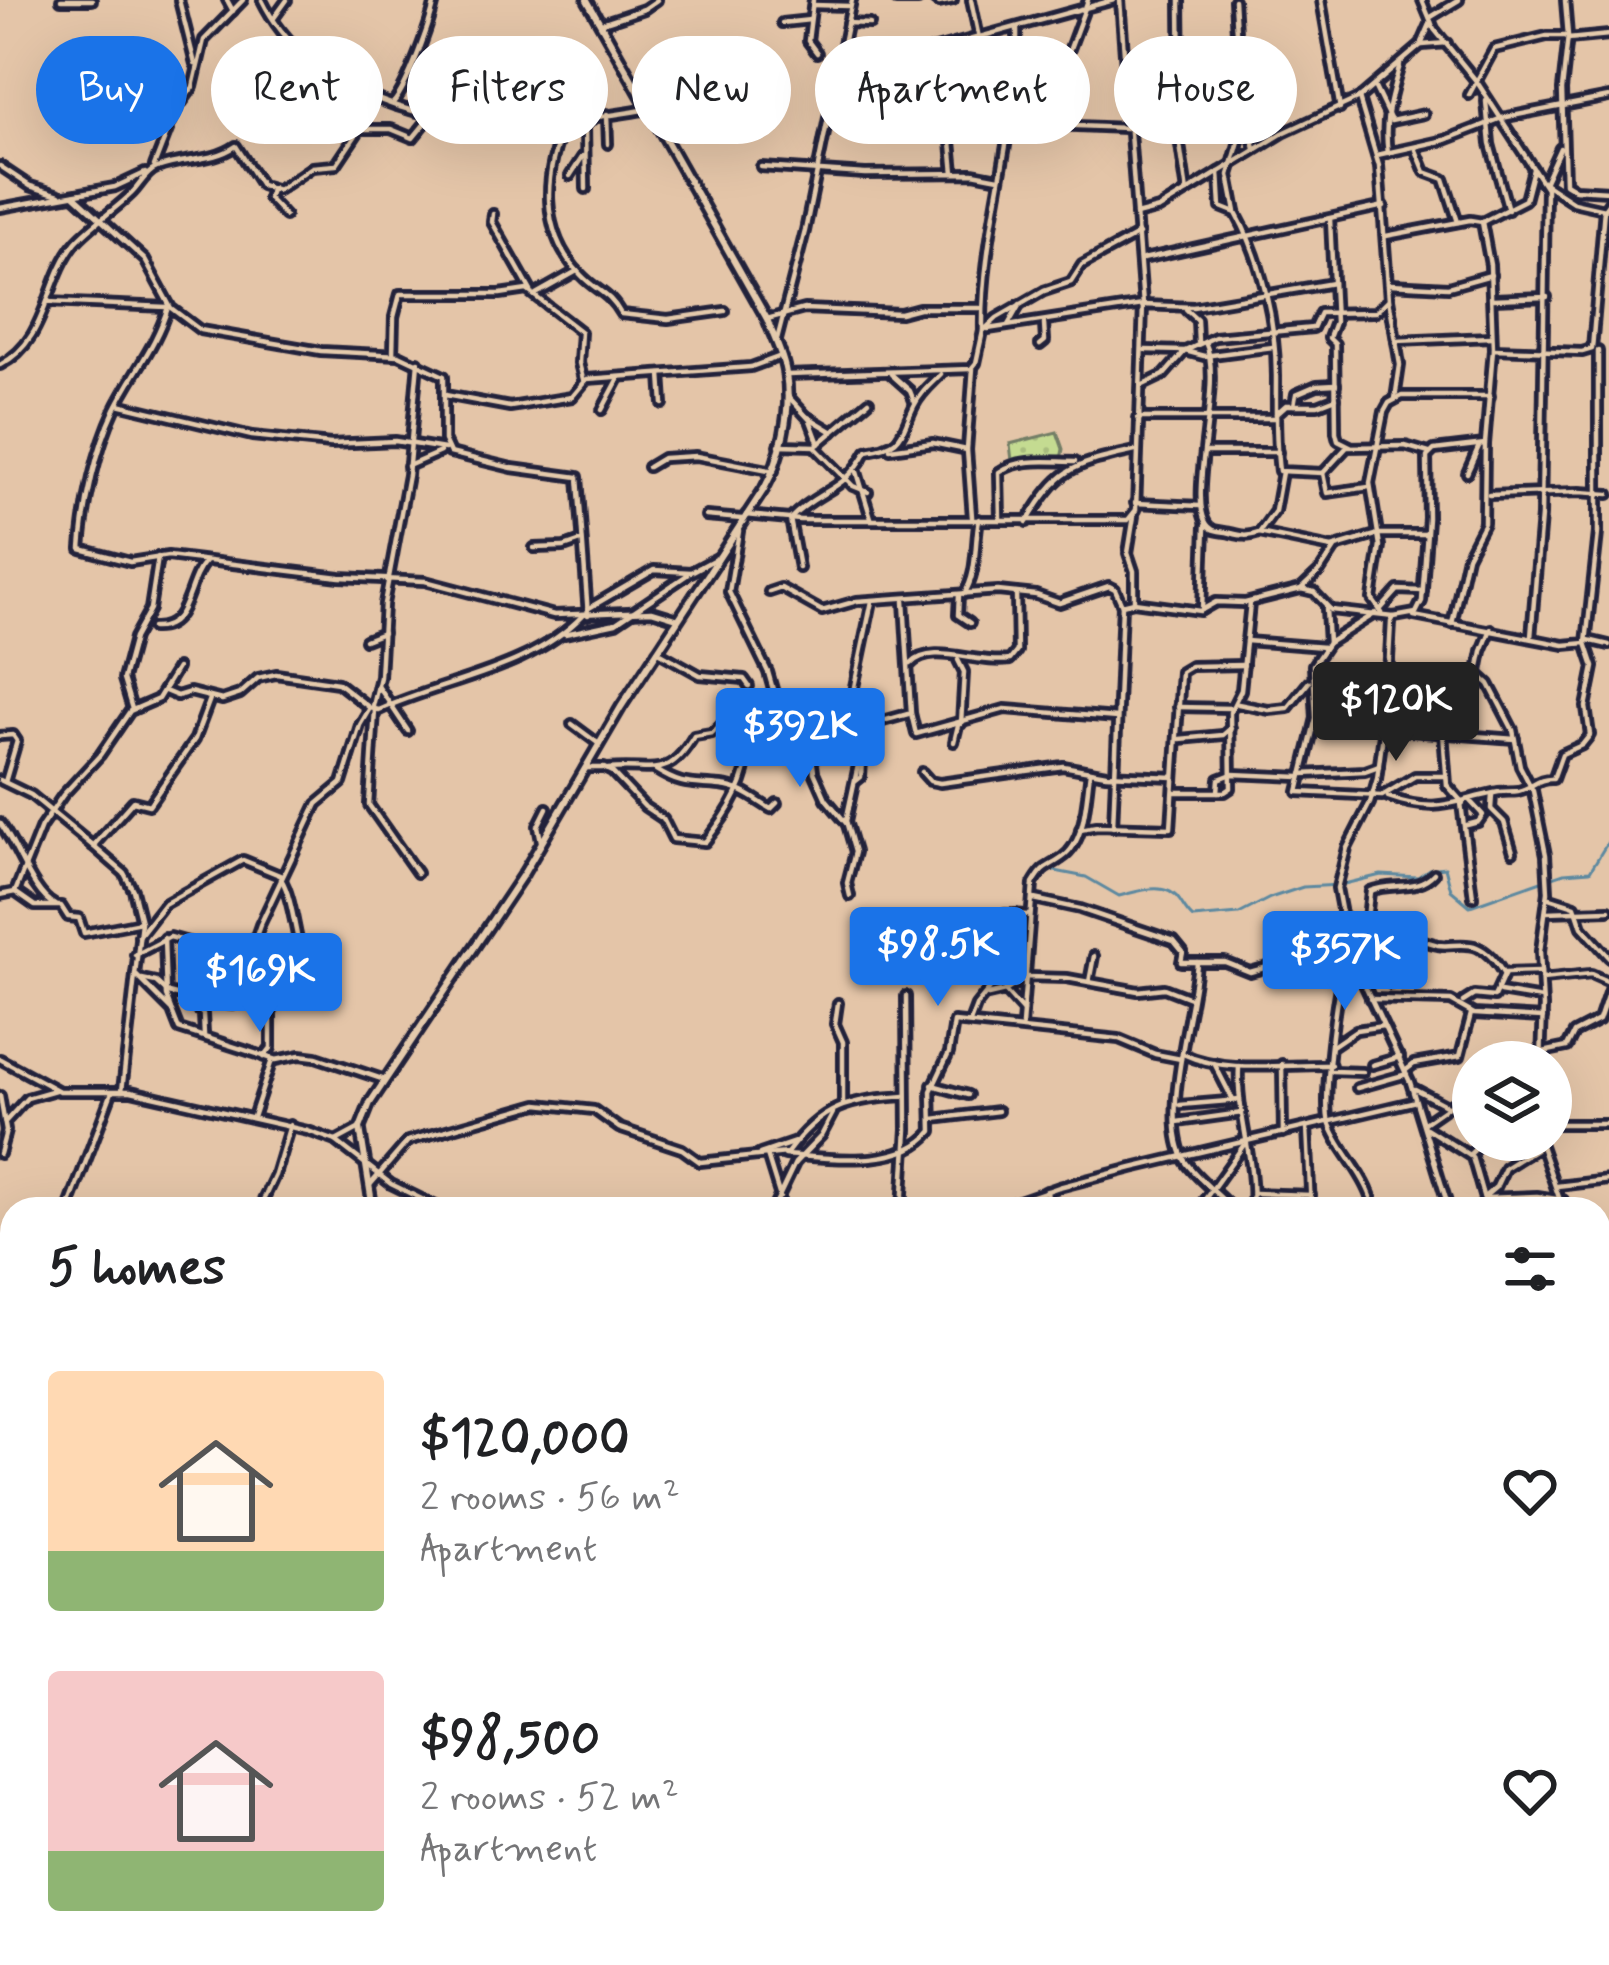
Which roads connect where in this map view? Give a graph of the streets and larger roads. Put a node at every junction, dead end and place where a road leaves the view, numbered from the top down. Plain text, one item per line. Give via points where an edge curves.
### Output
1 (61, 0) edge
2 (92, 0) edge
3 (179, 0) edge
4 (227, 0) edge
5 (243, 0) edge
6 (262, 0) edge
7 (287, 0) edge
8 (435, 0) edge
9 (587, 0) edge
10 (657, 0) edge
11 (896, 0) edge
12 (918, 0) edge
13 (935, 0) edge
14 (953, 0) edge
15 (971, 0) edge
16 (1088, 0) edge
17 (1117, 0) edge
18 (1180, 0) edge
19 (1234, 0) edge
20 (1321, 0) edge
21 (1422, 0) edge
22 (1460, 0) edge
23 (1565, 0) edge
24 (1103, 1) edge
25 (813, 3) edge
26 (852, 3) edge
27 (1083, 10) junction
28 (233, 11) junction
29 (274, 18) junction
30 (810, 20) junction
31 (1431, 20) junction
32 (782, 22) dead end
33 (602, 23) junction
34 (847, 23) junction
35 (870, 24) dead end
36 (1017, 28) junction
37 (1609, 35) edge
38 (844, 36) edge
39 (980, 36) edge
40 (987, 36) edge
41 (1017, 36) edge
42 (1074, 36) edge
43 (1121, 36) edge
44 (1180, 36) edge
45 (1236, 36) edge
46 (1568, 38) junction
47 (1447, 44) junction
48 (1421, 45) junction
49 (815, 50) edge
50 (1401, 62) junction
51 (196, 70) junction
52 (632, 77) edge
53 (1477, 82) junction
54 (1373, 86) junction
55 (1468, 95) dead end
56 (1486, 95) junction
57 (1609, 97) edge
58 (1359, 98) junction
59 (394, 103) junction
60 (1562, 106) junction
61 (407, 108) edge
62 (1340, 109) junction
63 (1424, 114) dead end
64 (1386, 116) junction
65 (1502, 118) junction
66 (1488, 125) junction
67 (407, 135) edge
68 (1562, 142) junction
69 (557, 144) edge
70 (586, 144) edge
71 (669, 144) edge
72 (821, 144) edge
73 (952, 144) edge
74 (1007, 144) edge
75 (1133, 144) edge
76 (1179, 144) edge
77 (1238, 144) edge
78 (1254, 144) edge
79 (1415, 148) junction
80 (1255, 149) junction
81 (586, 152) junction
82 (1388, 153) junction
83 (1376, 155) junction
84 (1232, 164) junction
85 (0, 166) edge
86 (761, 167) dead end
87 (151, 169) junction
88 (1533, 169) junction
89 (816, 170) junction
90 (1219, 172) junction
91 (955, 173) junction
92 (570, 176) dead end
93 (999, 178) junction
94 (1544, 183) junction
95 (586, 189) dead end
96 (271, 190) junction
97 (1609, 191) edge
98 (1186, 192) junction
99 (74, 195) junction
100 (64, 196) junction
101 (1384, 206) junction
102 (1607, 206) edge
103 (0, 208) edge
104 (1508, 210) junction
105 (1236, 213) junction
106 (493, 214) dead end
107 (1136, 215) junction
108 (285, 217) dead end
109 (1330, 219) junction
110 (102, 220) junction
111 (1322, 221) junction
112 (1459, 222) junction
113 (1482, 222) junction
114 (1138, 234) junction
115 (1332, 234) junction
116 (1247, 235) junction
117 (1386, 236) junction
118 (1141, 260) junction
119 (577, 271) junction
120 (1491, 274) junction
121 (1333, 283) junction
122 (1388, 284) junction
123 (533, 292) junction
124 (1264, 293) junction
125 (1547, 297) junction
126 (1389, 299) junction
127 (1492, 299) junction
128 (47, 302) junction
129 (1335, 303) junction
130 (1143, 305) junction
131 (170, 307) junction
132 (1182, 307) junction
133 (983, 308) junction
134 (1019, 308) junction
135 (725, 311) dead end
136 (1333, 312) junction
137 (1345, 312) junction
138 (1376, 312) junction
139 (784, 314) junction
140 (767, 319) junction
141 (1390, 319) junction
142 (1043, 321) junction
143 (1020, 324) junction
144 (1006, 326) junction
145 (986, 330) junction
146 (1272, 333) junction
147 (1492, 337) junction
148 (1396, 341) junction
149 (1202, 343) junction
150 (776, 344) junction
151 (1040, 346) dead end
152 (1273, 346) junction
153 (1142, 350) junction
154 (1493, 350) junction
155 (1595, 350) junction
156 (1185, 351) junction
157 (1544, 351) junction
158 (1608, 353) edge
159 (393, 354) junction
160 (1210, 355) junction
161 (781, 356) junction
162 (418, 362) junction
163 (0, 365) edge
164 (973, 368) junction
165 (943, 370) junction
166 (888, 372) junction
167 (661, 374) junction
168 (787, 375) junction
169 (620, 377) junction
170 (584, 380) junction
171 (1336, 384) junction
172 (1141, 386) junction
173 (1275, 391) junction
174 (787, 394) junction
175 (445, 395) junction
176 (1295, 396) junction
177 (1490, 396) junction
178 (1336, 398) junction
179 (1395, 399) junction
180 (869, 401) dead end
181 (118, 404) junction
182 (663, 404) dead end
183 (1294, 405) junction
184 (1282, 406) junction
185 (914, 407) junction
186 (602, 410) dead end
187 (808, 416) junction
188 (1276, 416) junction
189 (1138, 418) junction
190 (1211, 418) junction
191 (833, 433) junction
192 (1482, 445) junction
193 (411, 446) junction
194 (779, 446) junction
195 (817, 446) junction
196 (1375, 447) junction
197 (1356, 448) junction
198 (445, 449) junction
199 (889, 449) junction
200 (967, 450) junction
201 (1204, 450) junction
202 (1135, 452) junction
203 (1278, 452) junction
204 (1429, 453) junction
205 (1120, 454) junction
206 (1137, 462) junction
207 (1079, 463) junction
208 (408, 466) junction
209 (648, 467) dead end
210 (774, 470) junction
211 (857, 470) junction
212 (1282, 472) junction
213 (1323, 473) junction
214 (1467, 473) dead end
215 (847, 481) junction
216 (1370, 487) junction
217 (864, 491) junction
218 (1598, 493) junction
219 (1609, 494) edge
220 (1541, 495) junction
221 (1487, 496) junction
222 (1135, 503) junction
223 (1200, 506) junction
224 (706, 516) dead end
225 (1134, 516) junction
226 (871, 518) junction
227 (790, 519) junction
228 (976, 519) junction
229 (743, 520) junction
230 (1000, 520) junction
231 (1027, 522) junction
232 (1205, 522) junction
233 (1259, 533) junction
234 (1379, 534) junction
235 (1427, 534) junction
236 (582, 541) junction
237 (534, 548) dead end
238 (1335, 548) junction
239 (158, 557) junction
240 (718, 557) junction
241 (205, 562) junction
242 (799, 568) dead end
243 (691, 572) junction
244 (390, 577) junction
245 (971, 582) junction
246 (1301, 589) junction
247 (1423, 591) junction
248 (769, 592) dead end
249 (1117, 592) junction
250 (1016, 593) junction
251 (961, 595) junction
252 (979, 595) junction
253 (904, 600) junction
254 (872, 601) junction
255 (1134, 602) junction
256 (1250, 603) junction
257 (1122, 605) junction
258 (1326, 608) junction
259 (1202, 610) junction
260 (1380, 612) junction
261 (586, 613) junction
262 (632, 613) junction
263 (1411, 615) junction
264 (1394, 617) junction
265 (678, 619) junction
266 (970, 623) dead end
267 (1452, 624) junction
268 (152, 628) dead end
269 (1491, 629) junction
270 (383, 633) junction
271 (565, 634) junction
272 (1532, 637) junction
273 (365, 640) dead end
274 (1245, 640) junction
275 (1587, 641) junction
276 (1326, 645) junction
277 (1609, 645) edge
278 (658, 651) junction
279 (908, 656) junction
280 (919, 656) junction
281 (956, 657) junction
282 (911, 664) junction
283 (1244, 665) junction
284 (177, 668) dead end
285 (1479, 675) junction
286 (1311, 677) junction
287 (378, 686) junction
288 (749, 686) dead end
289 (165, 691) junction
290 (210, 699) junction
291 (798, 700) dead end
292 (776, 703) junction
293 (392, 704) junction
294 (1233, 706) junction
295 (739, 707) dead end
296 (1178, 707) junction
297 (132, 709) junction
298 (373, 709) junction
299 (911, 713) junction
300 (1118, 718) junction
301 (781, 719) junction
302 (803, 722) junction
303 (842, 722) junction
304 (859, 723) junction
305 (572, 724) dead end
306 (872, 724) junction
307 (960, 724) junction
308 (1231, 728) junction
309 (1384, 729) junction
310 (408, 731) dead end
311 (1443, 732) junction
312 (1466, 733) junction
313 (0, 736) edge
314 (1515, 739) junction
315 (1179, 740) junction
316 (860, 742) junction
317 (954, 742) dead end
318 (599, 744) junction
319 (760, 746) dead end
320 (748, 752) dead end
321 (1379, 766) junction
322 (585, 768) junction
323 (608, 769) junction
324 (656, 770) junction
325 (922, 772) dead end
326 (1090, 772) junction
327 (1117, 774) junction
328 (1232, 774) junction
329 (1174, 776) junction
330 (1300, 776) junction
331 (1446, 776) junction
332 (2, 781) edge
333 (1530, 786) junction
334 (736, 791) junction
335 (1175, 792) junction
336 (1218, 793) junction
337 (1373, 794) junction
338 (1492, 795) junction
339 (1384, 796) junction
340 (1465, 802) junction
341 (777, 803) dead end
342 (548, 808) dead end
343 (51, 813) junction
344 (0, 823) edge
345 (847, 824) junction
346 (1467, 825) junction
347 (1114, 827) junction
348 (1080, 830) junction
349 (541, 842) junction
350 (93, 846) junction
351 (1513, 852) dead end
352 (24, 863) junction
353 (417, 873) dead end
354 (1435, 873) dead end
355 (281, 878) junction
356 (15, 892) junction
357 (0, 896) edge
358 (850, 896) dead end
359 (1548, 896) junction
360 (1474, 897) dead end
361 (1034, 899) junction
362 (55, 905) junction
363 (1609, 910) edge
364 (1578, 911) junction
365 (1546, 912) junction
366 (1016, 914) junction
367 (1032, 916) junction
368 (141, 922) junction
369 (1364, 929) junction
370 (1398, 934) junction
371 (139, 935) junction
372 (1344, 935) junction
373 (164, 938) junction
374 (1608, 942) edge
375 (1595, 944) junction
376 (1349, 952) junction
377 (135, 955) junction
378 (1608, 955) edge
379 (1094, 956) dead end
380 (244, 960) junction
381 (1197, 962) junction
382 (1343, 962) junction
383 (135, 975) junction
384 (1504, 975) junction
385 (1542, 976) junction
386 (1028, 977) junction
387 (1089, 982) junction
388 (1609, 986) edge
389 (1005, 991) junction
390 (166, 992) junction
391 (1498, 992) junction
392 (188, 993) junction
393 (988, 995) junction
394 (906, 996) dead end
395 (1190, 998) junction
396 (1370, 999) junction
397 (1542, 999) junction
398 (202, 1001) junction
399 (838, 1003) dead end
400 (1461, 1004) junction
401 (198, 1010) junction
402 (172, 1011) junction
403 (1024, 1012) junction
404 (1471, 1013) junction
405 (1543, 1018) junction
406 (970, 1022) junction
407 (1383, 1026) junction
408 (1022, 1027) junction
409 (204, 1035) junction
410 (1542, 1041) edge
411 (1570, 1041) edge
412 (1332, 1046) junction
413 (1181, 1056) junction
414 (1400, 1057) junction
415 (268, 1058) junction
416 (0, 1059) edge
417 (1214, 1062) junction
418 (1239, 1064) junction
419 (1282, 1064) junction
420 (1372, 1065) dead end
421 (1331, 1068) junction
422 (1363, 1072) dead end
423 (1406, 1072) junction
424 (385, 1080) junction
425 (932, 1085) junction
426 (1357, 1088) dead end
427 (1412, 1088) junction
428 (55, 1090) junction
429 (112, 1091) junction
430 (122, 1091) junction
431 (968, 1095) dead end
432 (0, 1096) edge
433 (905, 1096) junction
434 (1237, 1100) junction
435 (1416, 1102) junction
436 (843, 1103) junction
437 (1452, 1103) edge
438 (1178, 1105) junction
439 (1447, 1106) junction
440 (834, 1111) junction
441 (998, 1111) dead end
442 (1242, 1113) junction
443 (253, 1117) junction
444 (932, 1119) junction
445 (5, 1122) junction
446 (1178, 1122) junction
447 (1329, 1123) junction
448 (1572, 1124) edge
449 (1609, 1124) edge
450 (290, 1125) junction
451 (1425, 1126) junction
452 (1307, 1127) junction
453 (360, 1129) junction
454 (1283, 1133) junction
455 (336, 1141) junction
456 (795, 1142) junction
457 (1248, 1143) junction
458 (1452, 1144) edge
459 (907, 1153) junction
460 (0, 1154) edge
461 (764, 1155) junction
462 (784, 1155) junction
463 (802, 1156) junction
464 (1183, 1158) junction
465 (1474, 1161) edge
466 (1516, 1161) edge
467 (1547, 1161) edge
468 (367, 1168) junction
469 (377, 1175) junction
470 (1609, 1180) edge
471 (370, 1185) junction
472 (1557, 1186) junction
473 (1213, 1189) junction
474 (1047, 1191) junction
475 (1253, 1193) junction
476 (1311, 1195) joint
477 (72, 1197) edge
478 (265, 1197) edge
479 (372, 1197) edge
480 (419, 1197) edge
481 (780, 1197) joint
482 (903, 1197) edge
483 (1030, 1197) edge
484 (1048, 1197) edge
485 (1207, 1197) edge
486 (1221, 1197) edge
487 (1253, 1197) edge
488 (1371, 1197) dead end
489 (1446, 1197) edge
490 (1484, 1197) junction
491 (1535, 1197) edge
492 (1562, 1197) edge
493 (0, 1380) edge
494 (0, 1400) edge

1 - 2 street
3 - 51 street
4 - 28 street
5 - 28 street
6 - 29 street
7 - 29 street
8 - 59 street
9 - 33 street
10 - 33 street
11 - 12 street
13 - 14 street
15 - 39 street
16 - 27 street
17 - 24 street
17 - 43 street
18 - 44 street
19 - 45 street
20 - 62 street
21 - 31 street
22 - 31 street
23 - 46 street
24 - 27 street
25 - 26 street
25 - 30 street
26 - 34 street
27 - 36 street
27 - 42 street
28 - 51 street via 209,32
29 - 59 street via 311,64
30 - 32 street
30 - 49 street
31 - 47 street
31 - 48 street
33 - 52 street
34 - 35 street
34 - 38 street
36 - 40 street
36 - 41 street
37 - 46 street
46 - 53 street via 1494,49
46 - 60 street
47 - 48 street
47 - 53 street
48 - 50 street
50 - 54 street
50 - 64 street
51 - 87 street
53 - 55 street
53 - 56 street
54 - 58 street
54 - 64 street
56 - 65 street
56 - 66 street
57 - 60 street
58 - 62 street
58 - 83 street
59 - 61 street
60 - 65 street
60 - 68 street
62 - 80 street
63 - 64 street via 1393,122
64 - 82 street
65 - 66 street
65 - 88 street
66 - 79 street
66 - 104 street
67 - 96 street via 360,129 336,165 312,167
68 - 94 street
68 - 97 street via 1566,185
69 - 119 street via 547,195 556,235
70 - 81 street
71 - 140 street
72 - 89 street
73 - 91 street
74 - 93 street
75 - 107 street
76 - 98 street
77 - 84 street
78 - 80 street
79 - 82 street
79 - 112 street via 1426,172 1444,179
80 - 84 street
81 - 92 street
81 - 95 street
82 - 83 street
83 - 101 street
84 - 90 street
84 - 105 street
85 - 100 street
86 - 89 street
87 - 96 street via 236,146
87 - 99 street
87 - 110 street
88 - 94 street
88 - 104 street via 1525,200
89 - 91 street
89 - 139 street
90 - 98 street
90 - 105 street via 1221,207
91 - 93 street
93 - 133 street
94 - 102 street via 1574,202
94 - 125 street
96 - 108 street via 268,198
98 - 107 street
99 - 100 street
99 - 110 street
100 - 103 street
101 - 109 street
101 - 117 street
102 - 155 street
104 - 113 street
105 - 116 street
106 - 123 street
107 - 114 street
109 - 111 street
109 - 115 street
110 - 128 street via 74,245
110 - 131 street via 146,260
111 - 115 street
111 - 116 street
112 - 113 street
112 - 117 street
113 - 120 street
114 - 118 street
114 - 134 street
115 - 121 street
116 - 118 street
116 - 124 street
117 - 122 street
118 - 130 street
119 - 123 street
119 - 135 street via 621,314 668,319
120 - 122 street via 1448,287
120 - 127 street
121 - 124 street
121 - 129 street
122 - 126 street
123 - 159 street via 400,294
123 - 170 street via 581,332
124 - 132 street
124 - 146 street
125 - 127 street
125 - 157 street
126 - 138 street
126 - 141 street
127 - 147 street
128 - 131 street
128 - 163 street via 29,340
129 - 136 street
129 - 137 street
130 - 132 street
130 - 142 street
130 - 153 street
131 - 159 street via 211,333
131 - 181 street
132 - 149 street via 1197,320
133 - 139 street
133 - 145 street
134 - 143 street
134 - 144 street
134 - 145 street
136 - 137 street
136 - 146 street via 1317,316 1312,328
136 - 171 street
137 - 138 street
138 - 141 street
139 - 140 street
139 - 150 street
140 - 150 street
141 - 148 street
142 - 143 street
142 - 151 street
143 - 144 street
144 - 145 street
145 - 164 street
146 - 149 street
146 - 152 street
147 - 148 street
147 - 154 street
148 - 179 street
149 - 156 street
149 - 160 street
150 - 161 street
152 - 160 street
152 - 173 street
153 - 156 street
153 - 172 street
154 - 157 street
154 - 177 street
155 - 157 street
155 - 158 street
155 - 218 street
156 - 160 street
156 - 172 street
157 - 220 street
159 - 162 street
160 - 190 street
161 - 167 street via 751,367
161 - 168 street
162 - 175 street via 442,373
162 - 193 street
164 - 165 street
164 - 200 street
165 - 166 street
165 - 185 street
166 - 168 street
166 - 185 street via 910,391
167 - 169 street
167 - 182 street
168 - 174 street
169 - 170 street
169 - 186 street
170 - 175 street via 572,397 515,407
171 - 176 street
171 - 178 street
172 - 189 street
173 - 176 street
173 - 188 street
174 - 187 street
174 - 194 street
175 - 198 street
176 - 183 street
176 - 184 street
177 - 179 street
177 - 192 street
178 - 183 street
178 - 197 street via 1336,437
179 - 196 street
180 - 191 street
181 - 193 street via 252,436
181 - 239 street via 80,549 130,562
183 - 184 street
184 - 188 street
185 - 199 street
187 - 191 street
187 - 195 street
188 - 190 street
188 - 203 street
189 - 190 street
189 - 202 street
190 - 201 street
191 - 195 street
192 - 204 street
192 - 214 street
192 - 221 street
193 - 198 street
193 - 208 street
194 - 195 street
194 - 210 street
195 - 215 street
196 - 197 street
196 - 204 street
196 - 216 street
197 - 213 street via 1343,449
198 - 208 street
198 - 236 street via 578,476
199 - 200 street via 933,443
199 - 211 street via 867,451
200 - 228 street
201 - 203 street
201 - 223 street
202 - 205 street
202 - 206 street
203 - 212 street
204 - 235 street
205 - 206 street
205 - 207 street
206 - 222 street
207 - 230 street via 1005,467
207 - 231 street via 1051,484
208 - 244 street
209 - 210 street via 696,456
210 - 229 street
211 - 215 street
211 - 217 street
212 - 213 street
212 - 233 street via 1275,511
213 - 216 street via 1326,493
215 - 217 street
215 - 227 street
216 - 234 street
217 - 226 street
218 - 219 street
218 - 220 street
218 - 275 street
220 - 221 street
220 - 272 street
221 - 267 street
222 - 223 street
222 - 225 street
223 - 232 street
224 - 229 street
225 - 231 street
225 - 255 street
226 - 227 street
226 - 228 street
227 - 229 street
227 - 242 street
228 - 230 street
228 - 245 street
229 - 240 street
229 - 292 street via 729,592
230 - 231 street
232 - 233 street via 1240,536
232 - 259 street
233 - 238 street
234 - 235 street
234 - 238 street
234 - 260 street via 1372,599
235 - 247 street
236 - 237 street
236 - 261 street
238 - 246 street
239 - 241 street
239 - 297 street via 150,609 123,679
240 - 243 street
240 - 265 street
241 - 244 street
241 - 268 street via 182,614
243 - 261 street via 656,569
243 - 262 street
244 - 261 street via 554,615
244 - 270 street
245 - 251 street
245 - 252 street
246 - 256 street
246 - 258 street
247 - 260 street via 1398,590
247 - 263 street
248 - 254 street via 782,588 819,611
249 - 250 street via 1101,586 1058,603
249 - 255 street
249 - 257 street
250 - 252 street
250 - 281 street via 1015,656
251 - 252 street
251 - 253 street
251 - 266 street via 958,615
253 - 254 street
253 - 279 street
254 - 304 street via 854,687
255 - 257 street
255 - 259 street
256 - 259 street
256 - 274 street
257 - 300 street
258 - 260 street
258 - 276 street
260 - 264 street
260 - 276 street
261 - 262 street
261 - 271 street
262 - 265 street
262 - 271 street
263 - 264 street
263 - 267 street
264 - 309 street
265 - 278 street
267 - 269 street
269 - 272 street
269 - 285 street
270 - 273 street
270 - 287 street
271 - 293 street via 476,678
272 - 275 street
274 - 276 street
274 - 283 street
275 - 277 street
275 - 333 street via 1594,667 1590,735 1562,754 1552,779
276 - 286 street
278 - 288 street via 700,674
278 - 318 street
279 - 280 street
279 - 282 street
280 - 281 street
280 - 282 street
281 - 307 street via 964,672
282 - 299 street
283 - 294 street
283 - 296 street via 1185,668
284 - 289 street
285 - 312 street
285 - 314 street
286 - 294 street via 1288,708
286 - 330 street via 1316,718
287 - 293 street
287 - 298 street
289 - 290 street
289 - 297 street
290 - 298 street via 276,674 338,683
290 - 350 street via 195,739 149,805 133,801
291 - 292 street
292 - 301 street
293 - 298 street
293 - 310 street
294 - 296 street
294 - 308 street
295 - 324 street
296 - 315 street
297 - 343 street
298 - 353 street via 369,805
298 - 355 street via 360,724 343,783 317,804
299 - 306 street
299 - 307 street via 918,735
300 - 307 street via 1005,709
300 - 327 street
301 - 302 street
301 - 319 street
302 - 303 street
302 - 345 street via 822,793
303 - 304 street
303 - 316 street
304 - 306 street
304 - 316 street
305 - 318 street
306 - 316 street
307 - 317 street
308 - 315 street
308 - 328 street
309 - 311 street
309 - 321 street
311 - 312 street
311 - 331 street
312 - 314 street
313 - 332 street via 17,741
314 - 333 street
315 - 329 street
316 - 345 street
318 - 322 street
320 - 334 street
321 - 330 street
321 - 337 street
322 - 323 street
322 - 349 street
323 - 324 street
323 - 334 street via 673,838 708,841
324 - 334 street via 686,786
325 - 326 street via 940,783 1053,766
326 - 327 street
326 - 348 street
327 - 329 street
327 - 347 street
328 - 330 street
328 - 336 street via 1229,790
328 - 336 street via 1219,779
329 - 335 street
330 - 337 street via 1298,792
331 - 339 street via 1415,776
331 - 340 street
332 - 343 street
333 - 338 street
333 - 359 street
334 - 341 street via 769,809
335 - 336 street
335 - 347 street via 1171,828
337 - 339 street
337 - 372 street via 1337,885
338 - 340 street
338 - 351 street
339 - 340 street via 1414,807
340 - 346 street
340 - 346 street via 1483,815
342 - 349 street via 538,826
343 - 350 street
343 - 352 street
344 - 352 street
345 - 358 street via 855,852
346 - 360 street
347 - 348 street
348 - 361 street via 1063,858 1043,866
349 - 424 street
350 - 368 street via 129,881
352 - 356 street
352 - 362 street
354 - 369 street via 1418,884 1370,891
355 - 371 street via 243,860 223,868 164,904
355 - 380 street
355 - 415 street via 300,950 271,1013
356 - 357 street
356 - 362 street via 35,906
359 - 364 street
359 - 365 street
361 - 367 street
361 - 381 street via 1166,937 1180,944 1181,962
362 - 368 street via 80,918 84,933
363 - 364 street
364 - 365 street
364 - 375 street
365 - 385 street
366 - 367 street
366 - 389 street
366 - 393 street via 997,922
367 - 386 street
368 - 371 street
369 - 370 street
369 - 370 street via 1376,965 1391,980
369 - 372 street
370 - 384 street via 1477,947
371 - 377 street
372 - 376 street
373 - 377 street
373 - 380 street
373 - 390 street
374 - 375 street
375 - 378 street
376 - 382 street
376 - 396 street
377 - 383 street
379 - 387 street
380 - 398 street via 233,1005
381 - 382 street via 1250,972 1306,956
381 - 395 street
382 - 412 street
383 - 390 street
383 - 402 street
383 - 430 street
384 - 385 street
384 - 391 street
385 - 388 street via 1591,974
385 - 397 street
386 - 387 street
386 - 389 street
386 - 403 street
387 - 395 street
388 - 411 street via 1599,1020
389 - 393 street
389 - 403 street
390 - 392 street
390 - 402 street
391 - 397 street
391 - 400 street
392 - 398 street
392 - 401 street
393 - 406 street
394 - 433 street
395 - 413 street
396 - 400 street
396 - 407 street
397 - 405 street
398 - 401 street
399 - 436 street
400 - 404 street
401 - 409 street
402 - 409 street via 176,1026
403 - 408 street
404 - 405 street
404 - 423 street via 1462,1054
405 - 410 street
406 - 408 street
406 - 425 street via 952,1024 949,1053
407 - 412 street via 1356,1030
407 - 414 street
408 - 413 street
409 - 415 street
412 - 421 street
413 - 417 street
413 - 438 street
414 - 420 street
414 - 423 street
415 - 424 street via 316,1057
415 - 443 street
416 - 428 street
417 - 418 street
417 - 434 street
418 - 419 street
418 - 434 street
419 - 421 street
419 - 454 street
421 - 422 street
421 - 447 street
423 - 426 street
423 - 427 street
424 - 453 street
425 - 431 street
425 - 444 street
427 - 435 street
427 - 439 street
428 - 429 street
428 - 445 street via 27,1098
429 - 430 street
429 - 477 street
430 - 443 street
432 - 445 street
433 - 436 street
433 - 459 street
434 - 438 street
434 - 442 street
435 - 447 street
435 - 451 street
436 - 440 street
437 - 439 street
438 - 446 street
439 - 451 street
440 - 456 street
440 - 463 street
441 - 444 street
442 - 446 street
442 - 457 street
443 - 450 street
444 - 459 street via 929,1136
445 - 460 street
446 - 464 street
447 - 452 street
447 - 488 street
448 - 449 street
450 - 455 street
450 - 478 street
451 - 458 street
451 - 489 street
452 - 454 street
452 - 476 street
453 - 455 street
453 - 468 street
454 - 457 street
455 - 468 street
456 - 461 street
456 - 462 street
457 - 464 street
457 - 473 street
457 - 475 street
459 - 463 street
459 - 482 street
461 - 462 street
461 - 469 street via 700,1162 594,1111 538,1104 408,1141
461 - 481 street
462 - 463 street
463 - 481 street
464 - 473 street
464 - 474 street
465 - 490 street
466 - 490 street
467 - 472 street
468 - 469 street
468 - 471 street
469 - 471 street
469 - 480 street
470 - 472 street
471 - 479 street
472 - 492 street
473 - 485 street
473 - 486 street
474 - 483 street
474 - 484 street
475 - 476 street
475 - 487 street
490 - 491 street
493 - 494 street

